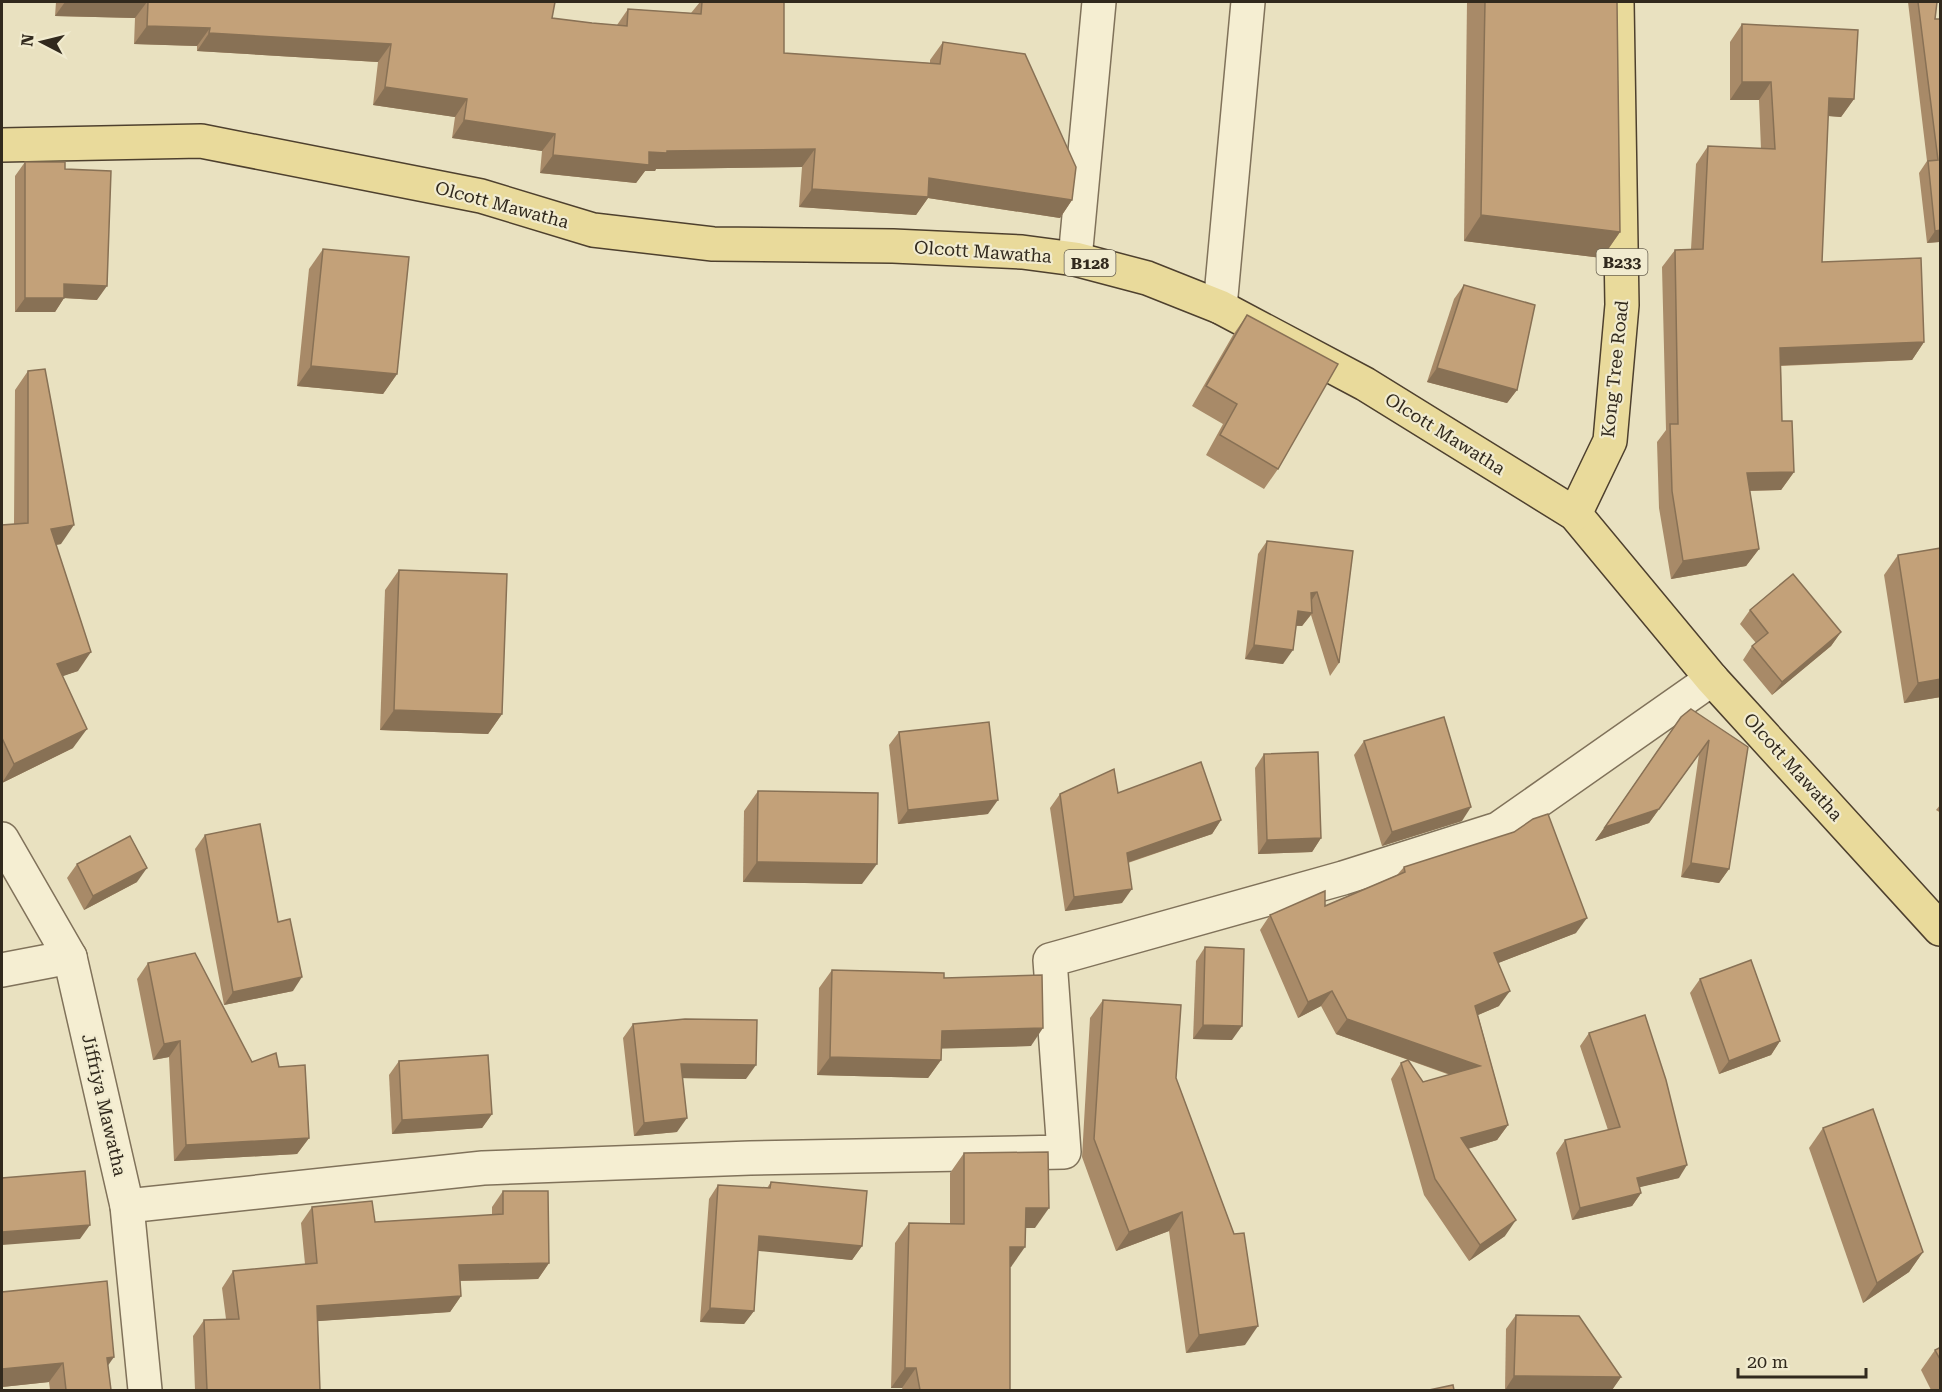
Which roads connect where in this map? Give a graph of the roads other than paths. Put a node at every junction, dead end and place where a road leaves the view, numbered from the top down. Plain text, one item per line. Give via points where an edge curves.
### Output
1 (1099, 2) edge
2 (1248, 2) edge
3 (1617, 2) edge
4 (2, 144) edge
5 (1075, 259) junction
6 (1220, 307) junction
7 (1575, 514) junction
8 (1712, 679) junction
9 (2, 838) edge
10 (1941, 929) edge
11 (70, 957) junction
12 (2, 970) edge
13 (127, 1206) junction
14 (145, 1390) edge

1 - 5 street
2 - 6 street
3 - 7 main road, Kong Tree Road / B233 via 1622,305 1610,441
4 - 5 main road, Olcott Mawatha / B128 via 201,141 482,196 593,230 713,244 893,246 1022,252
5 - 6 main road, Olcott Mawatha / B128 via 1147,278
6 - 7 main road, Olcott Mawatha / B128 via 1365,384
7 - 8 main road, Olcott Mawatha / B128
8 - 10 main road, Olcott Mawatha / B128
8 - 13 street via 1498,829 1343,878 1050,960 1064,1152 483,1168
9 - 11 street, Jiffriya Mawatha
11 - 12 street
11 - 13 street, Jiffriya Mawatha
13 - 14 street, Jiffriya Mawatha

